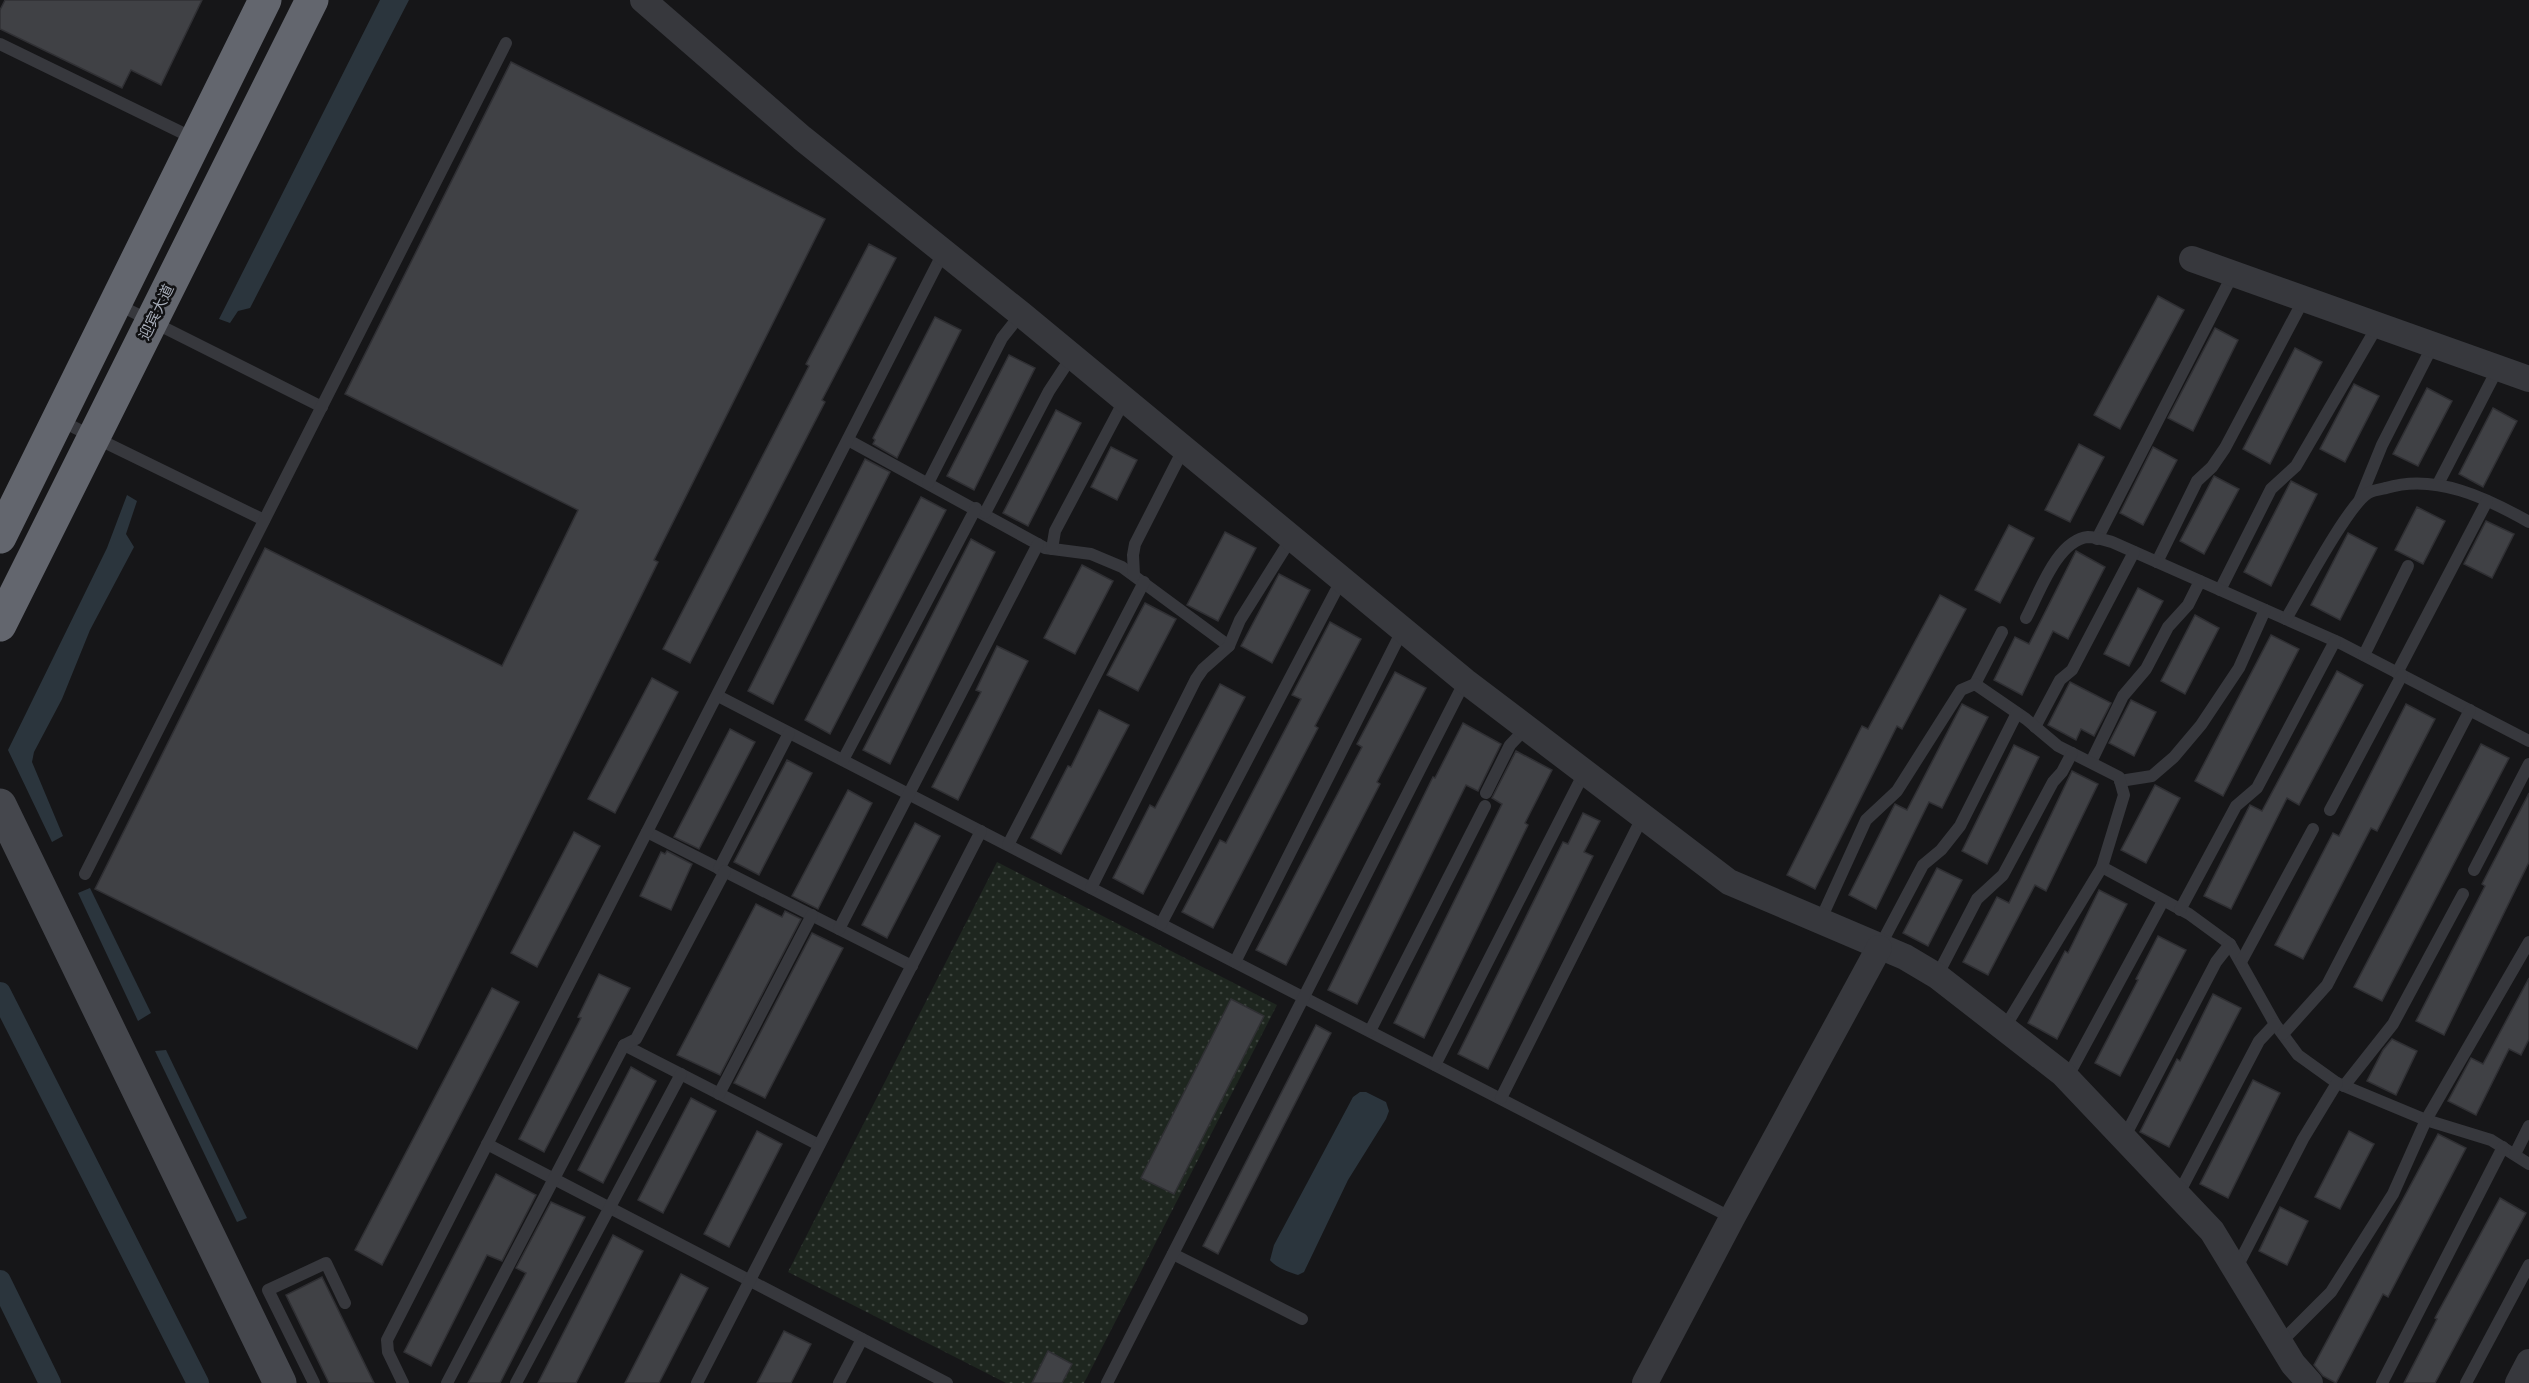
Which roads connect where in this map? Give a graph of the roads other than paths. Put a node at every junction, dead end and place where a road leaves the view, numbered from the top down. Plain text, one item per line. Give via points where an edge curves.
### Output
1 (265, 0) edge
2 (312, 0) edge
3 (643, 0) edge
4 (506, 43) dead end
5 (0, 44) edge
6 (196, 140) junction
7 (944, 251) junction
8 (2192, 260) dead end
9 (2234, 274) junction
10 (2304, 299) junction
11 (116, 304) junction
12 (1021, 314) junction
13 (151, 321) junction
14 (2378, 325) junction
15 (2433, 345) junction
16 (1072, 356) junction
17 (2498, 368) junction
18 (2529, 379) edge
19 (1125, 399) junction
20 (322, 407) junction
21 (58, 419) junction
22 (94, 436) junction
23 (848, 440) junction
24 (1184, 448) junction
25 (928, 483) junction
26 (2438, 484) junction
27 (2487, 501) junction
28 (2358, 503) junction
29 (980, 511) junction
30 (264, 520) junction
31 (2529, 521) edge
32 (0, 537) edge
33 (1292, 537) junction
34 (2097, 539) junction
35 (1038, 544) junction
36 (1052, 549) junction
37 (2134, 552) junction
38 (2157, 562) junction
39 (2408, 566) dead end
40 (1139, 579) junction
41 (1342, 579) junction
42 (2200, 581) junction
43 (2220, 590) junction
44 (2265, 610) junction
45 (2026, 618) dead end
46 (2286, 619) junction
47 (0, 625) edge
48 (1403, 629) junction
49 (2002, 632) dead end
50 (2335, 641) junction
51 (1229, 646) junction
52 (2364, 655) junction
53 (2400, 674) junction
54 (1465, 681) junction
55 (1975, 684) junction
56 (718, 696) junction
57 (2470, 710) junction
58 (2017, 713) junction
59 (2035, 727) junction
60 (1527, 728) junction
61 (789, 733) junction
62 (2529, 741) edge
63 (2072, 753) junction
64 (843, 760) junction
65 (2091, 762) junction
66 (2529, 764) edge
67 (1585, 771) junction
68 (2120, 781) junction
69 (909, 794) junction
70 (0, 805) edge
71 (2330, 810) dead end
72 (1643, 816) junction
73 (2313, 830) dead end
74 (981, 831) junction
75 (647, 832) junction
76 (1008, 845) junction
77 (2102, 867) junction
78 (722, 870) junction
79 (2474, 870) dead end
80 (85, 874) dead end
81 (1091, 888) junction
82 (2463, 894) dead end
83 (2163, 900) junction
84 (2181, 910) junction
85 (812, 915) junction
86 (1820, 921) junction
87 (1161, 924) junction
88 (839, 929) junction
89 (2529, 942) edge
90 (2230, 944) junction
91 (1879, 948) junction
92 (1235, 962) junction
93 (2241, 962) junction
94 (912, 966) junction
95 (1937, 976) junction
96 (1304, 997) junction
97 (2274, 1024) junction
98 (2005, 1027) junction
99 (1370, 1031) junction
100 (2283, 1034) junction
101 (624, 1045) junction
102 (1436, 1065) junction
103 (681, 1074) junction
104 (2067, 1078) junction
105 (2341, 1085) junction
106 (719, 1094) junction
107 (1501, 1098) junction
108 (2426, 1120) junction
109 (2529, 1126) edge
110 (2124, 1138) junction
111 (487, 1144) junction
112 (819, 1145) junction
113 (2503, 1147) junction
114 (2515, 1154) junction
115 (2529, 1164) edge
116 (553, 1179) junction
117 (2178, 1195) junction
118 (609, 1208) junction
119 (1732, 1218) junction
120 (1173, 1254) junction
121 (2529, 1265) edge
122 (2235, 1269) junction
123 (750, 1281) junction
124 (345, 1303) dead end
125 (259, 1306) junction
126 (1302, 1319) dead end
127 (862, 1339) junction
128 (2280, 1343) junction
129 (2529, 1362) edge
130 (939, 1381) edge
131 (280, 1383) edge
132 (314, 1383) edge
133 (403, 1383) edge
134 (447, 1383) edge
135 (516, 1383) edge
136 (698, 1383) edge
137 (839, 1383) edge
138 (1107, 1383) edge
139 (1645, 1383) edge
140 (2310, 1383) edge
141 (2382, 1383) edge
142 (2466, 1383) edge
143 (2518, 1383) edge

1 - 6 highway
2 - 13 highway, 迎宾大道
3 - 7 street via 802,138
4 - 20 lane
5 - 6 lane
6 - 11 highway
7 - 12 street
7 - 23 lane
8 - 9 street
9 - 10 street
9 - 34 lane
10 - 14 street
10 - 38 lane via 2225,448 2198,481
11 - 13 lane
11 - 21 highway
12 - 16 street
12 - 25 lane via 1002,339
13 - 20 lane
13 - 22 highway, 迎宾大道
14 - 15 street
14 - 43 lane via 2296,466 2271,489
15 - 17 street
15 - 28 lane via 2382,445
16 - 19 street
16 - 29 lane
17 - 18 street
17 - 26 lane
19 - 24 street
19 - 36 lane via 1055,531
20 - 30 lane
21 - 22 lane
21 - 32 highway
22 - 30 lane
22 - 47 highway, 迎宾大道
23 - 25 lane
23 - 56 lane
24 - 33 street
24 - 40 lane via 1135,543 1132,555
25 - 29 lane
26 - 27 lane
26 - 28 lane via 2395,485 2368,493
27 - 31 lane
27 - 53 lane
28 - 46 lane
29 - 35 lane
29 - 64 lane
30 - 80 lane
33 - 41 street
33 - 51 lane via 1240,620
34 - 37 lane
34 - 45 lane via 2076,541 2061,552
35 - 36 lane
35 - 69 lane
36 - 40 lane via 1091,554
37 - 38 lane
37 - 59 lane via 2072,670 2060,680
38 - 42 lane
39 - 52 lane
40 - 51 lane
40 - 76 lane
41 - 48 street
41 - 87 lane
42 - 43 lane
42 - 65 lane via 2188,605 2168,627 2146,669 2123,696
43 - 44 lane
44 - 46 lane
44 - 68 lane via 2239,668 2181,749 2152,776
46 - 50 lane
48 - 54 street
48 - 92 lane
49 - 55 lane
50 - 52 lane
50 - 84 lane via 2257,788 2236,806
51 - 81 lane via 1196,678
52 - 53 lane
53 - 57 lane
53 - 71 lane
54 - 60 street
54 - 96 lane
55 - 58 lane
55 - 86 lane via 1961,690 1897,791 1866,820
56 - 61 lane
56 - 75 lane
57 - 62 lane
57 - 100 lane via 2327,985
58 - 59 lane
58 - 91 lane via 1960,826 1923,865
59 - 63 lane
60 - 67 street
60 - 99 lane via 1510,745
61 - 64 lane
61 - 78 lane
63 - 65 lane
63 - 95 lane via 2003,875 1977,899
64 - 69 lane
65 - 68 lane
66 - 79 lane
67 - 72 street
67 - 102 lane
68 - 77 lane via 2124,795
69 - 74 lane
69 - 88 lane
70 - 125 main road
72 - 86 street via 1729,882
72 - 107 lane
73 - 93 lane
74 - 76 lane
74 - 94 lane
75 - 78 lane
75 - 111 lane
76 - 81 lane
77 - 83 lane
77 - 98 lane
78 - 85 lane
78 - 101 lane via 636,1039
81 - 87 lane
82 - 105 lane via 2393,1024
83 - 84 lane
83 - 104 lane
84 - 90 lane
85 - 88 lane
85 - 106 lane
86 - 91 street
87 - 92 lane
88 - 94 lane
89 - 108 lane
90 - 93 lane
90 - 110 lane via 2216,963
91 - 95 street via 1905,957
91 - 119 street
92 - 96 lane
93 - 97 lane
94 - 112 lane
95 - 98 street
96 - 99 lane
96 - 120 lane
97 - 100 lane
97 - 117 lane via 2259,1041
98 - 104 street
99 - 102 lane
100 - 105 lane via 2298,1055
101 - 103 lane
101 - 116 lane
102 - 107 lane
103 - 106 lane
103 - 118 lane
104 - 110 street
105 - 108 lane
105 - 122 lane via 2303,1139
106 - 112 lane
107 - 119 lane
108 - 113 lane
108 - 128 lane via 2393,1194 2331,1292
109 - 114 lane
110 - 117 street
111 - 116 lane
111 - 133 lane via 387,1340 388,1352
112 - 123 lane
113 - 114 lane
113 - 141 lane
114 - 115 lane
116 - 118 lane
116 - 134 lane
117 - 122 street via 2212,1231
118 - 123 lane
118 - 135 lane
119 - 139 street
120 - 126 lane
120 - 138 lane
121 - 142 lane
122 - 128 street
123 - 127 lane
123 - 136 lane
124 - 125 lane via 326,1263 268,1290
125 - 131 main road
125 - 132 lane
127 - 130 lane
127 - 137 lane
128 - 140 street
129 - 143 street

